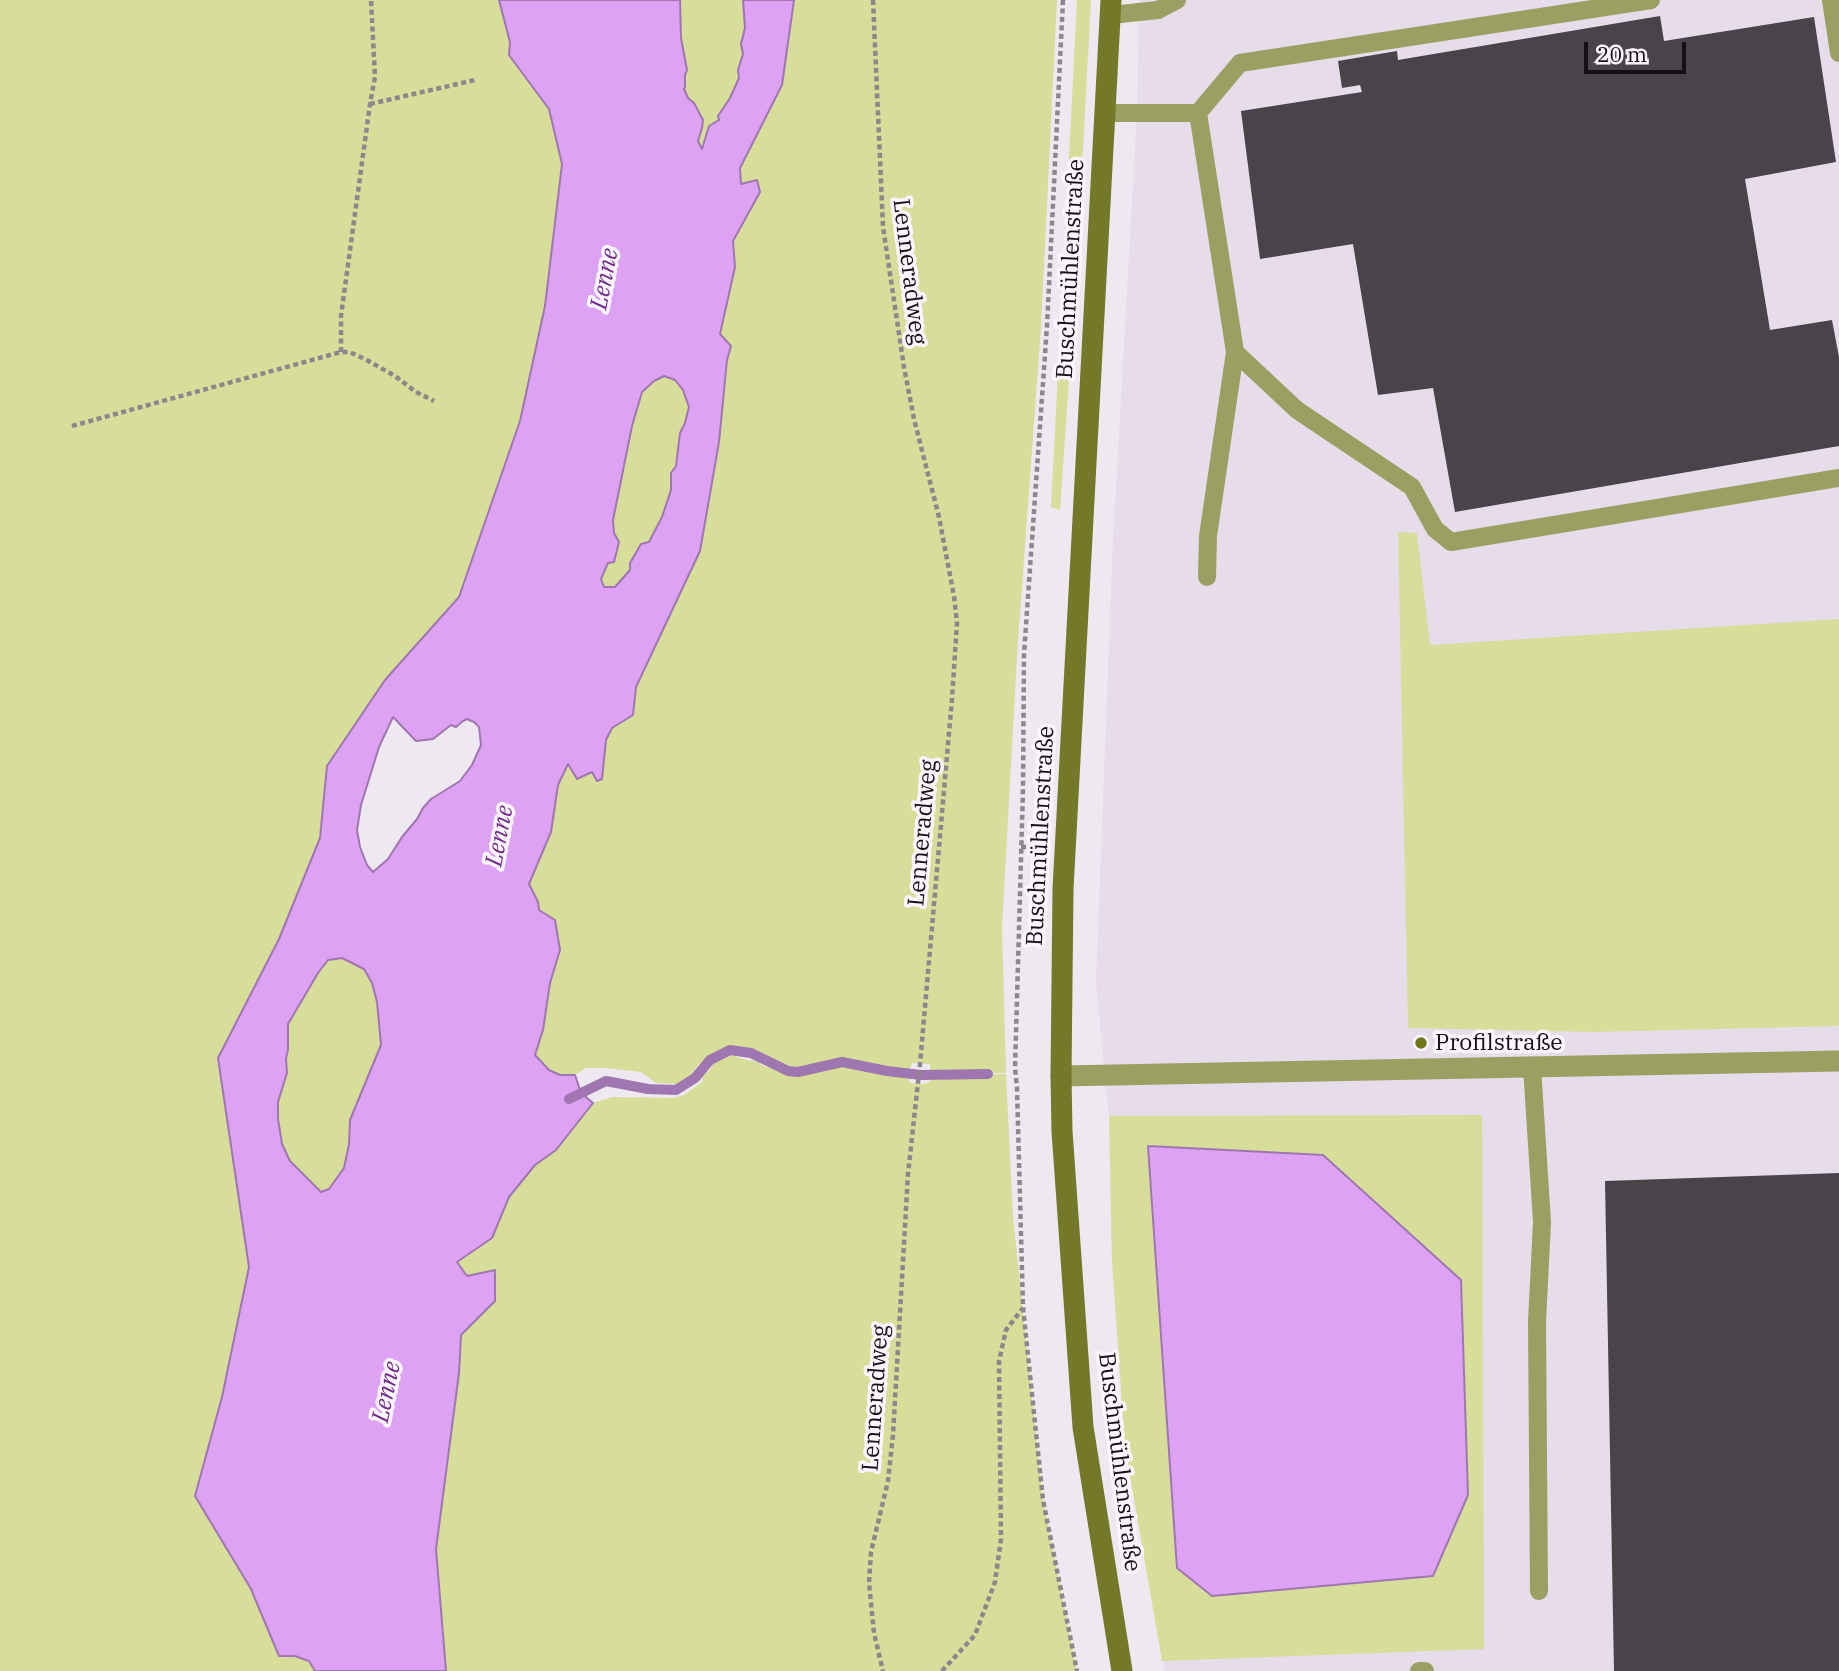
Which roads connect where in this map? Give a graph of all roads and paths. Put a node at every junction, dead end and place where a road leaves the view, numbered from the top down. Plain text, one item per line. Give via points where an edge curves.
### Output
1 (371, 0) edge
2 (873, 0) edge
3 (1063, 0) edge
4 (1177, 0) edge
5 (1651, 0) edge
6 (1831, 0) edge
7 (1111, 7) edge
8 (1839, 53) edge
9 (475, 80) dead end
10 (370, 104) junction
11 (1105, 113) junction
12 (1198, 113) junction
13 (341, 352) junction
14 (1236, 352) junction
15 (434, 401) dead end
16 (72, 426) dead end
17 (1839, 478) edge
18 (1207, 577) dead end
19 (1023, 789) junction
20 (1030, 789) dead end
21 (1021, 847) junction
22 (1029, 847) dead end
23 (1839, 1061) edge
24 (1532, 1067) junction
25 (1061, 1076) junction
26 (1023, 1307) junction
27 (1539, 1591) dead end
28 (883, 1671) edge
29 (942, 1671) edge
30 (1077, 1671) edge
31 (1122, 1671) edge
32 (1419, 1671) edge
33 (1425, 1671) edge

1 - 10 path via 375,77
2 - 28 path, Lenneradweg via 883,227 904,367 939,517 957,623 908,1174 894,1421 888,1481 870,1562 874,1633
3 - 19 path via 1024,654
4 - 7 lane via 1158,10
5 - 12 lane via 1240,63
6 - 8 lane
7 - 11 street, Buschmühlenstraße
9 - 10 path
10 - 13 path via 341,316
11 - 12 lane
11 - 25 street, Buschmühlenstraße via 1063,888
12 - 14 lane
13 - 15 path via 365,359
13 - 16 path
14 - 17 lane via 1297,410 1412,487 1434,529 1451,542
14 - 18 lane via 1208,536
19 - 20 path
19 - 21 path
21 - 22 path
21 - 26 path via 1015,1068
23 - 24 street
24 - 25 street
24 - 27 lane via 1542,1222 1536,1322
25 - 31 street, Buschmühlenstraße via 1083,1427
26 - 29 path via 1006,1330 999,1361 1001,1539 995,1582 975,1635
26 - 30 path via 1043,1500
32 - 33 lane

